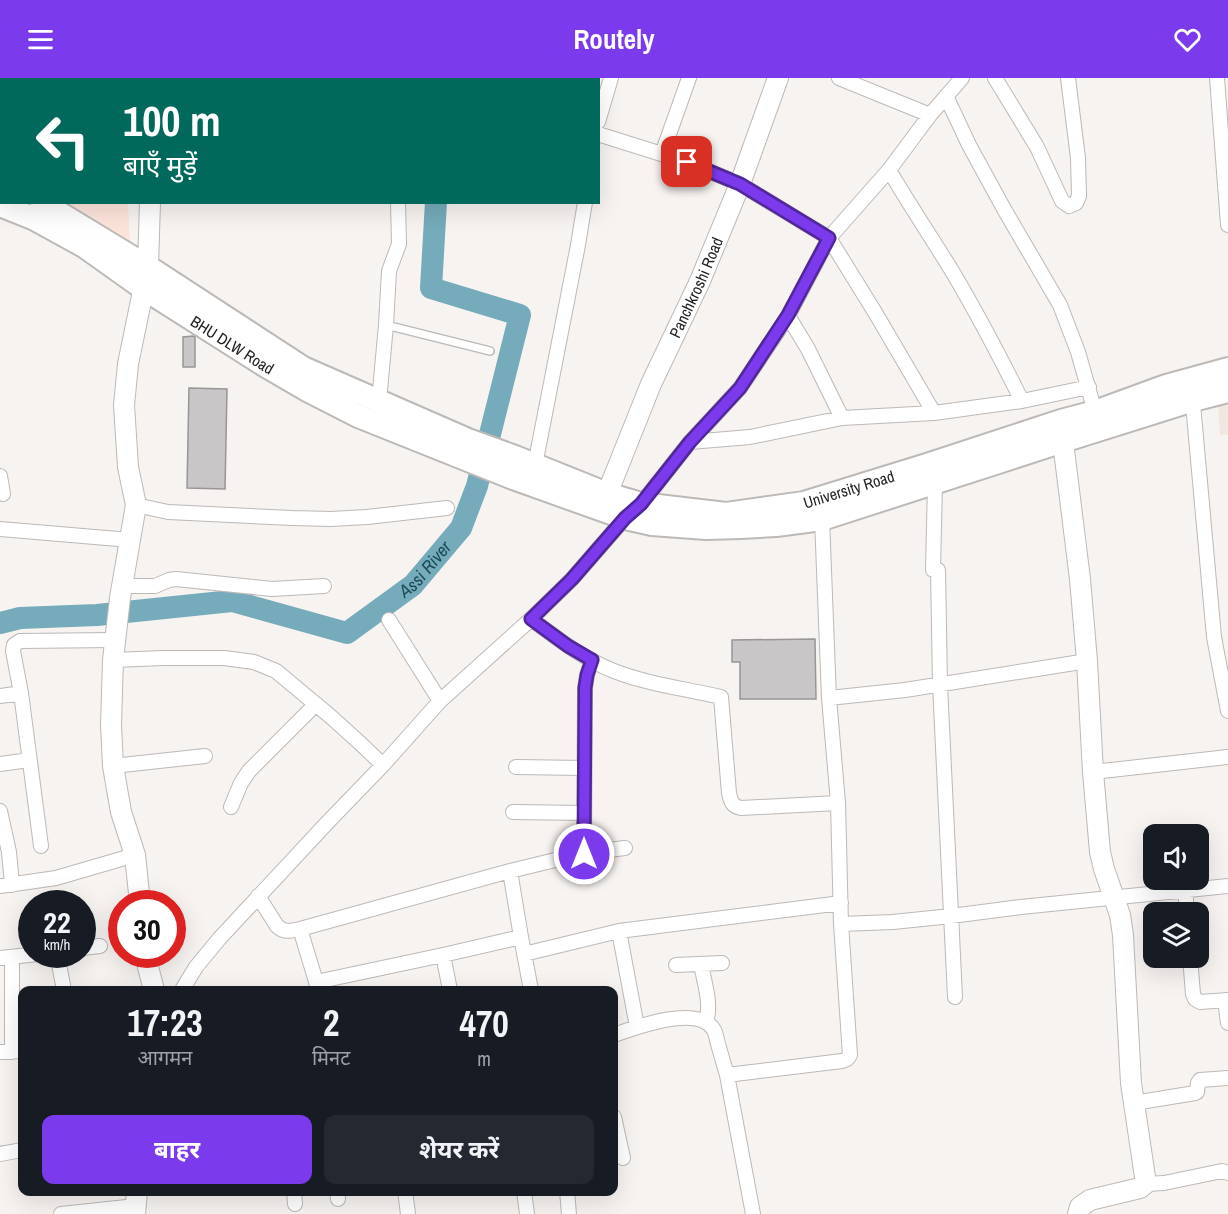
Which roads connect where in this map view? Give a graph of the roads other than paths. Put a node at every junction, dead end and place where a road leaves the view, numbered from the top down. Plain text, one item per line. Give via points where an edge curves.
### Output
1 (611, 78) edge
2 (689, 78) edge
3 (778, 78) edge
4 (839, 78) edge
5 (962, 78) edge
6 (995, 78) edge
7 (1068, 78) edge
8 (1217, 78) edge
9 (865, 83) edge
10 (946, 96) junction
11 (600, 115) edge
12 (930, 116) junction
13 (600, 135) edge
14 (662, 154) junction
15 (888, 170) junction
16 (740, 184) junction
17 (44, 204) edge
18 (150, 204) edge
19 (398, 204) edge
20 (585, 204) edge
21 (0, 205) edge
22 (1228, 225) edge
23 (829, 238) junction
24 (146, 277) junction
25 (788, 315) junction
26 (386, 326) junction
27 (490, 351) dead end
28 (1228, 369) edge
29 (1089, 387) junction
30 (1192, 390) junction
31 (1228, 391) edge
32 (379, 401) junction
33 (1022, 401) junction
34 (1095, 412) junction
35 (934, 413) junction
36 (842, 418) junction
37 (1062, 431) junction
38 (468, 440) joint
39 (690, 442) junction
40 (521, 467) junction
41 (0, 476) edge
42 (935, 483) junction
43 (3, 494) dead end
44 (607, 494) junction
45 (136, 505) junction
46 (447, 508) dead end
47 (633, 511) junction
48 (822, 519) junction
49 (0, 529) edge
50 (130, 540) junction
51 (324, 586) dead end
52 (121, 592) junction
53 (531, 619) junction
54 (390, 620) dead end
55 (116, 633) junction
56 (1221, 637) edge
57 (114, 660) junction
58 (592, 660) junction
59 (1087, 661) junction
60 (940, 685) junction
61 (21, 693) junction
62 (0, 696) edge
63 (829, 698) junction
64 (440, 701) junction
65 (316, 704) junction
66 (1228, 711) edge
67 (205, 756) dead end
68 (1228, 757) edge
69 (29, 760) junction
70 (0, 764) edge
71 (383, 765) junction
72 (113, 766) junction
73 (516, 767) dead end
74 (584, 768) junction
75 (1093, 772) junction
76 (838, 803) junction
77 (231, 807) dead end
78 (0, 811) edge
79 (513, 812) dead end
80 (584, 813) junction
81 (2, 827) edge
82 (41, 846) dead end
83 (625, 848) dead end
84 (584, 854) junction
85 (135, 855) junction
86 (510, 871) junction
87 (6, 885) edge
88 (1228, 886) edge
89 (1209, 888) edge
90 (139, 890) edge
91 (1185, 890) joint
92 (258, 896) junction
93 (1114, 897) junction
94 (1186, 902) edge
95 (841, 903) junction
96 (951, 916) junction
97 (842, 924) junction
98 (300, 929) junction
99 (619, 931) junction
100 (521, 937) junction
101 (96, 946) edge
102 (100, 946) dead end
103 (524, 954) junction
104 (443, 956) junction
105 (6, 958) edge
106 (722, 963) dead end
107 (701, 964) junction
108 (676, 965) dead end
109 (60, 968) edge
110 (149, 968) edge
111 (1191, 968) edge
112 (63, 986) edge
113 (153, 986) edge
114 (184, 986) edge
115 (317, 986) edge
116 (449, 986) edge
117 (530, 986) edge
118 (956, 997) dead end
119 (1227, 1000) edge
120 (706, 1022) junction
121 (1228, 1023) edge
122 (637, 1027) junction
123 (618, 1034) edge
124 (11, 1052) edge
125 (727, 1075) junction
126 (1228, 1078) edge
127 (1134, 1103) junction
128 (618, 1135) edge
129 (18, 1151) edge
130 (0, 1154) edge
131 (623, 1158) dead end
132 (1228, 1173) edge
133 (1145, 1184) junction
134 (406, 1196) edge
135 (525, 1196) edge
136 (567, 1196) edge
137 (136, 1204) edge
138 (61, 1214) edge
139 (408, 1214) edge
140 (527, 1214) edge
141 (569, 1214) edge
142 (753, 1214) edge
143 (1078, 1214) edge

1 - 11 street
2 - 14 street
3 - 16 street, Panchkroshi Road
4 - 9 street
5 - 10 street
6 - 7 street via 1037,147 1062,201 1069,206 1079,196
8 - 22 street
9 - 12 street
10 - 12 street
10 - 29 street via 969,145 1060,305
12 - 15 street
13 - 14 street
14 - 16 street
15 - 23 street
15 - 33 street via 993,343
16 - 23 street
16 - 44 street, Panchkroshi Road
17 - 24 main road, BHU DLW Road
18 - 24 street
19 - 26 street via 399,244 389,271
20 - 40 street via 578,245
21 - 24 main road, BHU DLW Road
23 - 25 street
23 - 35 street
24 - 32 main road, BHU DLW Road via 303,368
24 - 40 main road, BHU DLW Road via 266,366 358,416 476,463
24 - 45 street via 128,364 124,405 128,467
25 - 36 street
25 - 39 street via 740,388
26 - 27 lane
26 - 32 street
28 - 30 main road, University Road
29 - 33 street
29 - 34 street
30 - 31 main road
30 - 34 main road, University Road via 1166,386
30 - 37 main road
30 - 56 street
32 - 38 main road, BHU DLW Road
33 - 35 street
34 - 37 main road, University Road
35 - 36 street
36 - 39 street via 750,437
37 - 42 main road
37 - 47 main road, University Road via 927,465 804,503 726,514
37 - 59 street
38 - 40 main road, University Road
39 - 47 street
40 - 44 main road, University Road
40 - 47 main road
41 - 43 street
42 - 48 main road
42 - 60 street
44 - 47 main road, University Road
45 - 46 street via 177,513 302,519
45 - 50 street
47 - 48 main road via 652,524 706,528
47 - 53 street
48 - 63 street
49 - 50 street
50 - 52 street
51 - 52 street via 272,589 176,579
52 - 55 street
53 - 58 street
53 - 64 street
54 - 64 street
55 - 57 street
55 - 61 street via 20,641 13,651
56 - 66 street
57 - 65 street via 224,658 254,662 276,671
57 - 72 street
58 - 74 street via 585,688
58 - 76 street via 641,679 722,697 729,793 734,806
59 - 60 street
59 - 75 street
60 - 63 street
60 - 96 street
61 - 62 street
61 - 69 street
63 - 76 street
64 - 71 street
65 - 71 street
65 - 77 street via 249,771
67 - 72 street
68 - 75 street
69 - 70 street
69 - 82 street
71 - 92 street
72 - 85 street via 121,812
73 - 74 street
74 - 80 street
75 - 93 street via 1101,852
76 - 95 street
78 - 81 street
79 - 80 street
80 - 84 street
81 - 87 street via 9,852
83 - 84 street
84 - 86 street
85 - 87 street via 56,878
85 - 90 street
86 - 98 street
86 - 100 street
88 - 89 street
91 - 93 street
91 - 94 street
92 - 98 street via 280,930
92 - 114 street via 196,967
93 - 96 street
93 - 127 street via 1123,935
95 - 97 street
95 - 99 street
96 - 97 street
96 - 118 street
97 - 125 street via 850,1048 847,1059
98 - 115 street
99 - 103 street
99 - 122 street
100 - 103 street
100 - 104 street
101 - 102 street
103 - 117 street
104 - 115 street
104 - 116 street
105 - 124 street
106 - 107 street
107 - 108 street
107 - 120 street via 709,1014
109 - 112 street
110 - 113 street
111 - 119 street via 1195,999
119 - 121 street
120 - 122 street via 681,1018
120 - 125 street via 714,1030
122 - 123 street
125 - 142 street
126 - 127 street via 1200,1080 1195,1093
127 - 133 street
128 - 131 street
129 - 130 street
132 - 133 street
133 - 143 street via 1090,1200 1080,1207
134 - 139 street
135 - 140 street
136 - 141 street
137 - 138 street

